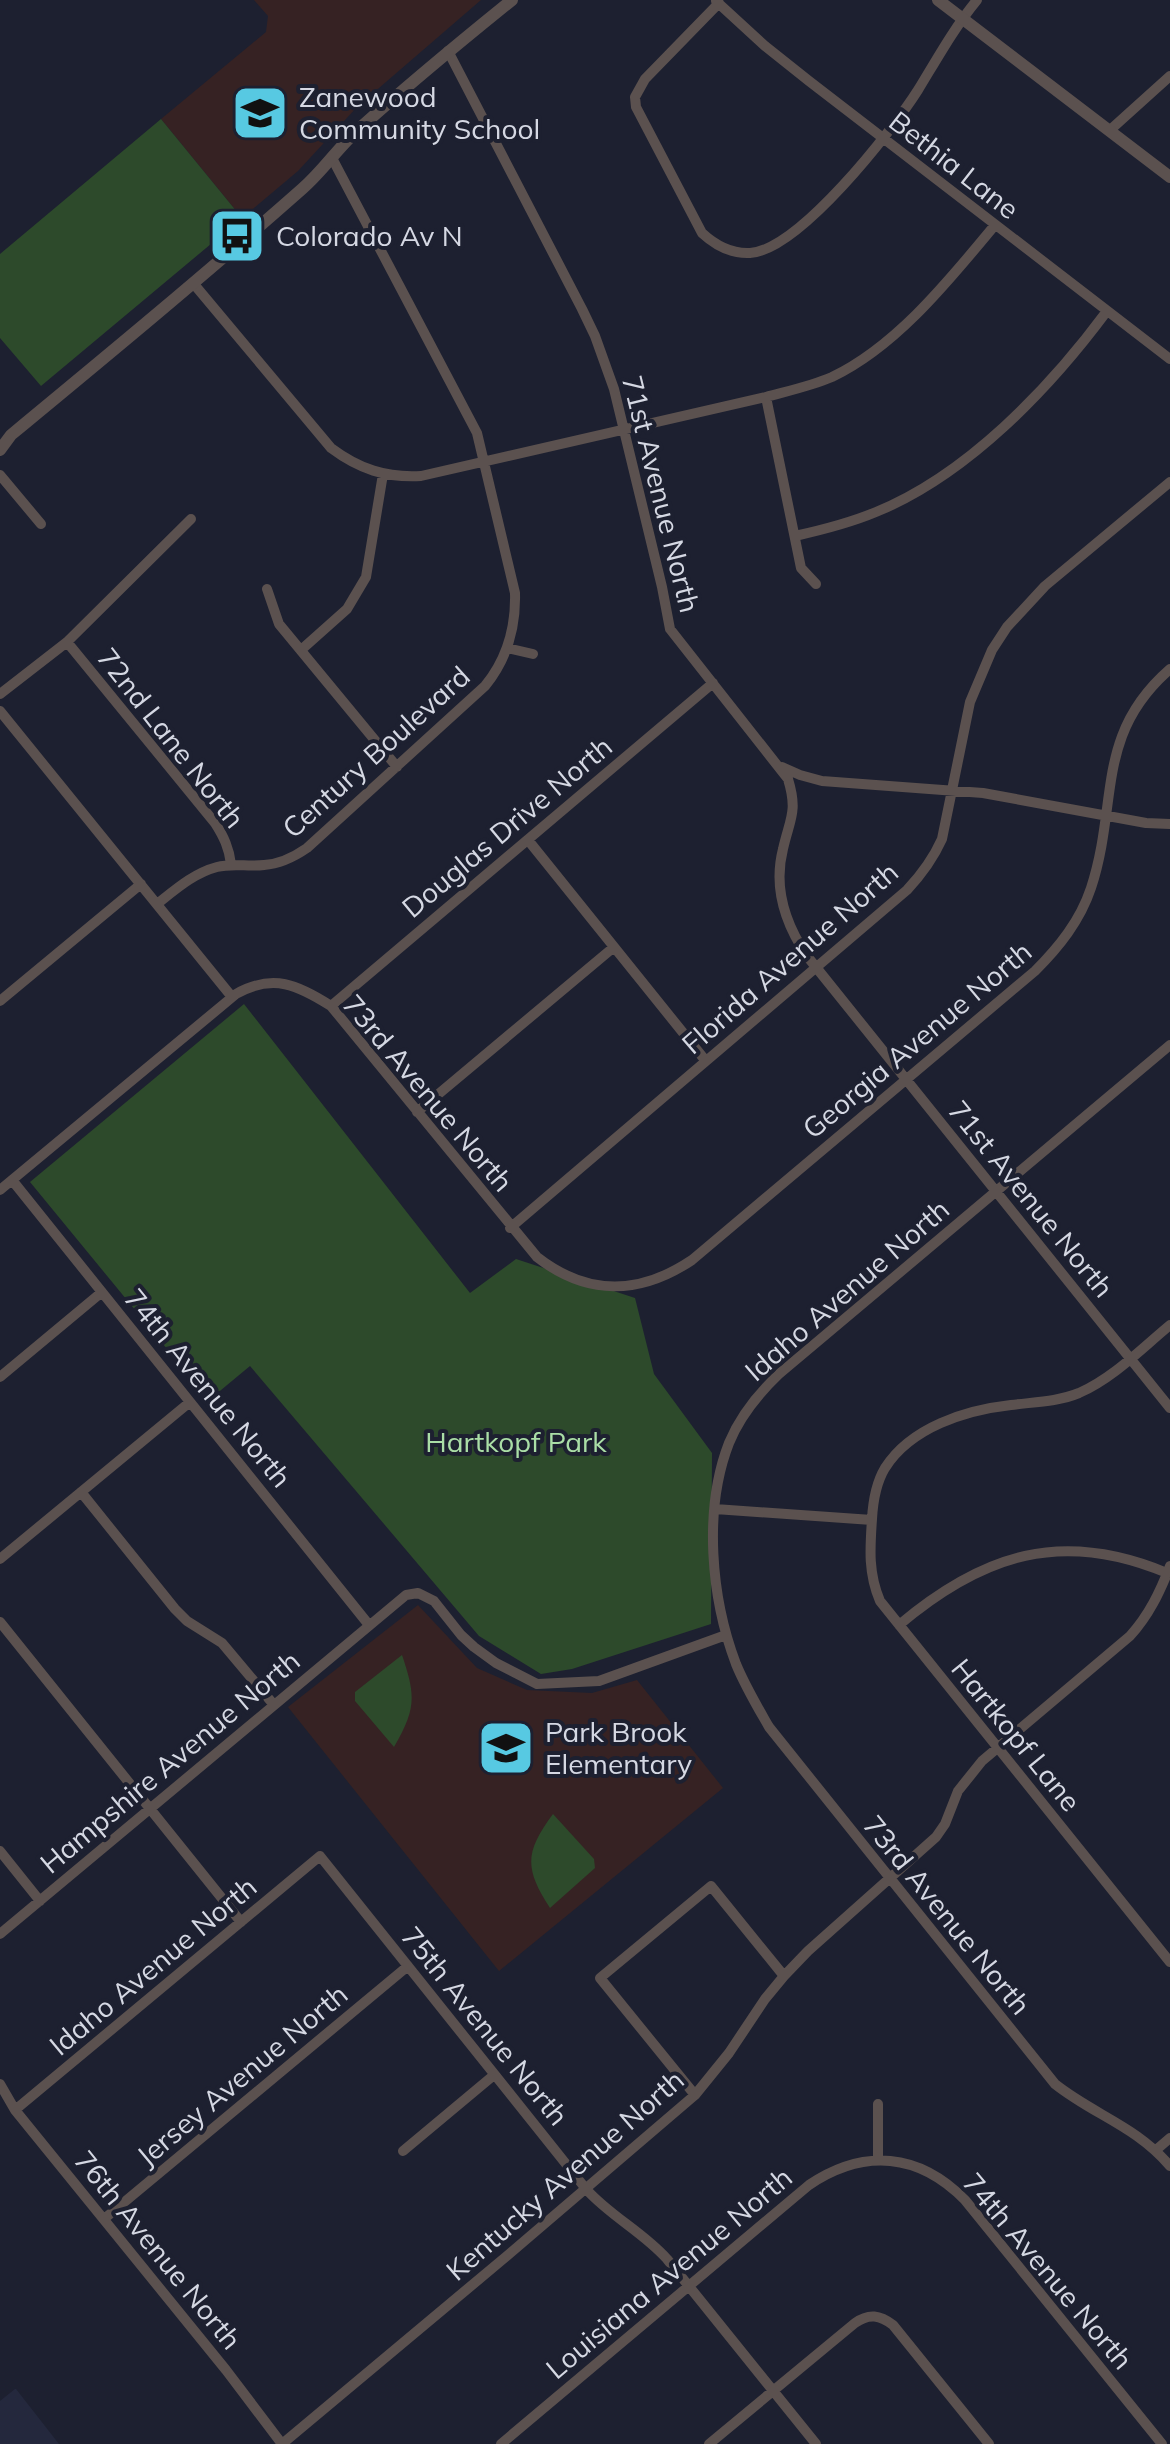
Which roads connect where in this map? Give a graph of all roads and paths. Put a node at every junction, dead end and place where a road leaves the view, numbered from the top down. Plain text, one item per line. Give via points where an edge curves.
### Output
1 (512, 0) edge
2 (938, 0) edge
3 (978, 0) edge
4 (717, 2) edge
5 (962, 18) junction
6 (448, 51) junction
7 (1170, 76) edge
8 (1109, 131) junction
9 (882, 137) junction
10 (332, 158) junction
11 (1170, 178) edge
12 (995, 225) junction
13 (194, 284) junction
14 (1107, 311) junction
15 (1170, 360) edge
16 (766, 397) junction
17 (624, 429) junction
18 (6, 438) edge
19 (0, 450) edge
20 (485, 461) junction
21 (383, 474) junction
22 (0, 475) edge
23 (1170, 482) edge
24 (191, 520) dead end
25 (41, 524) dead end
26 (795, 536) junction
27 (816, 584) dead end
28 (267, 589) dead end
29 (67, 642) junction
30 (507, 648) junction
31 (301, 650) junction
32 (533, 654) dead end
33 (1170, 669) edge
34 (713, 683) junction
35 (0, 694) edge
36 (0, 711) edge
37 (779, 765) junction
38 (396, 768) junction
39 (953, 790) junction
40 (1106, 816) junction
41 (1170, 824) edge
42 (528, 840) junction
43 (230, 864) junction
44 (141, 884) junction
45 (157, 904) junction
46 (614, 947) junction
47 (815, 966) junction
48 (232, 997) junction
49 (0, 1000) edge
50 (331, 1006) junction
51 (1170, 1044) edge
52 (704, 1060) junction
53 (906, 1079) junction
54 (418, 1112) junction
55 (12, 1180) junction
56 (0, 1190) edge
57 (996, 1190) junction
58 (510, 1228) junction
59 (692, 1260) joint
60 (102, 1292) junction
61 (1170, 1325) edge
62 (1130, 1358) junction
63 (0, 1377) edge
64 (190, 1402) junction
65 (1170, 1408) edge
66 (81, 1492) junction
67 (716, 1510) junction
68 (872, 1520) junction
69 (0, 1559) edge
70 (1169, 1569) edge
71 (0, 1622) edge
72 (369, 1625) junction
73 (899, 1625) junction
74 (726, 1634) junction
75 (732, 1652) joint
76 (274, 1705) junction
77 (998, 1748) junction
78 (150, 1809) junction
79 (0, 1851) edge
80 (320, 1856) joint
81 (890, 1880) junction
82 (40, 1901) junction
83 (242, 1922) junction
84 (0, 1934) edge
85 (1170, 1962) edge
86 (408, 1966) junction
87 (784, 1976) junction
88 (494, 2075) junction
89 (0, 2084) edge
90 (695, 2095) junction
91 (878, 2104) dead end
92 (15, 2110) junction
93 (1170, 2138) edge
94 (1156, 2150) junction
95 (403, 2151) dead end
96 (878, 2160) junction
97 (1170, 2166) edge
98 (586, 2189) junction
99 (104, 2219) junction
100 (689, 2286) junction
101 (773, 2390) junction
102 (282, 2444) edge
103 (501, 2444) edge
104 (709, 2444) edge
105 (816, 2444) edge
106 (990, 2444) edge
107 (1162, 2444) edge

1 - 6 street
2 - 5 street
3 - 5 street
4 - 9 street, Bethia Lane
4 - 9 street via 636,97 638,114 702,233 724,249 750,253 786,239
5 - 8 street
5 - 9 street
6 - 10 street
6 - 17 street, 71st Avenue North via 595,336
7 - 8 street
8 - 11 street
9 - 12 street, Bethia Lane
10 - 13 street
10 - 20 street, Century Boulevard via 470,418
12 - 14 street, Bethia Lane
12 - 16 street via 936,294 868,355 834,376
13 - 18 street
13 - 21 street via 330,448
14 - 15 street, Bethia Lane
14 - 26 street via 1014,416 940,478 878,512
16 - 17 street
16 - 26 street
17 - 20 street
17 - 34 street, 71st Avenue North via 670,629
18 - 19 street
20 - 21 street via 421,476
20 - 30 street, Century Boulevard via 515,593
21 - 31 street via 366,578 348,609
22 - 25 street
23 - 39 street, Florida Avenue North via 1046,586 1008,627 970,702
24 - 29 street
26 - 27 street via 801,568
28 - 31 street via 280,624
29 - 35 street
29 - 43 street, 72nd Lane North via 215,823
30 - 32 street
30 - 38 street, Century Boulevard via 485,686
31 - 38 street
33 - 40 street via 1126,722
34 - 37 street, 71st Avenue North
34 - 42 street, Douglas Drive North
36 - 44 street
37 - 39 street via 822,780
37 - 47 street, 71st Avenue North via 794,812 782,850 781,894 794,938
38 - 43 street, Century Boulevard via 294,857
39 - 40 street
39 - 47 street, Florida Avenue North via 942,839 922,875
40 - 41 street
40 - 53 street, Georgia Avenue North via 1091,888 1068,933 1035,971
42 - 46 street
42 - 50 street, Douglas Drive North
43 - 45 street, Century Boulevard via 198,874
44 - 45 street
44 - 49 street
45 - 48 street
46 - 52 street
46 - 54 street
47 - 52 street, Florida Avenue North
47 - 53 street, 71st Avenue North
48 - 50 street, 73rd Avenue North via 250,986 280,982
48 - 55 street
50 - 54 street, 73rd Avenue North
51 - 57 street, Idaho Avenue North
52 - 58 street, Florida Avenue North
53 - 57 street, 71st Avenue North
53 - 59 street, Georgia Avenue North
54 - 58 street, 73rd Avenue North
55 - 56 street
55 - 60 street, 74th Avenue North
57 - 62 street, 71st Avenue North
57 - 67 street, Idaho Avenue North via 758,1394 730,1442
58 - 59 street, 73rd Avenue North via 554,1270 593,1285 656,1280
60 - 63 street
60 - 64 street, 74th Avenue North
61 - 62 street
62 - 65 street, 71st Avenue North
62 - 68 street via 1078,1393 985,1409 910,1441 884,1469
64 - 66 street
64 - 72 street, 74th Avenue North
66 - 69 street
66 - 76 street via 175,1609 222,1643
67 - 68 street
67 - 74 street, Idaho Avenue North via 715,1576
68 - 73 street, Hartkopf Lane via 874,1587
70 - 73 street via 1096,1553 1006,1560 926,1602
70 - 77 street, Kentucky Avenue North via 1130,1636
71 - 78 street
72 - 74 street via 418,1593 434,1601 474,1647 537,1684 599,1681
72 - 76 street, Hampshire Avenue North
73 - 77 street, Hartkopf Lane
74 - 75 street, Idaho Avenue North
75 - 81 street, 73rd Avenue North via 768,1726
76 - 78 street, Hampshire Avenue North
77 - 81 street, Kentucky Avenue North via 968,1775 936,1837
77 - 85 street, Hartkopf Lane
78 - 82 street, Hampshire Avenue North
78 - 83 street
79 - 82 street
80 - 83 street, Idaho Avenue North
80 - 86 street, 75th Avenue North
81 - 87 street, Kentucky Avenue North
81 - 94 street, 73rd Avenue North via 1054,2084
82 - 84 street, Hampshire Avenue North
83 - 92 street, Idaho Avenue North
86 - 88 street, 75th Avenue North
86 - 99 street, Jersey Avenue North
87 - 90 street, Kentucky Avenue North
87 - 90 street via 711,1886 600,1978
88 - 95 street
88 - 98 street, 75th Avenue North
89 - 92 street, 76th Avenue North
90 - 98 street, Kentucky Avenue North
91 - 96 street
92 - 99 street, 76th Avenue North
93 - 94 street
94 - 97 street, 73rd Avenue North
96 - 100 street, Louisiana Avenue North via 824,2175
96 - 107 street, 74th Avenue North via 935,2175 965,2200
98 - 100 street, 75th Avenue North via 654,2245
98 - 102 street, Kentucky Avenue North
99 - 102 street, 76th Avenue North
100 - 101 street, 75th Avenue North
100 - 103 street, Louisiana Avenue North
101 - 104 street
101 - 105 street, 75th Avenue North
101 - 106 street via 864,2317 885,2318

